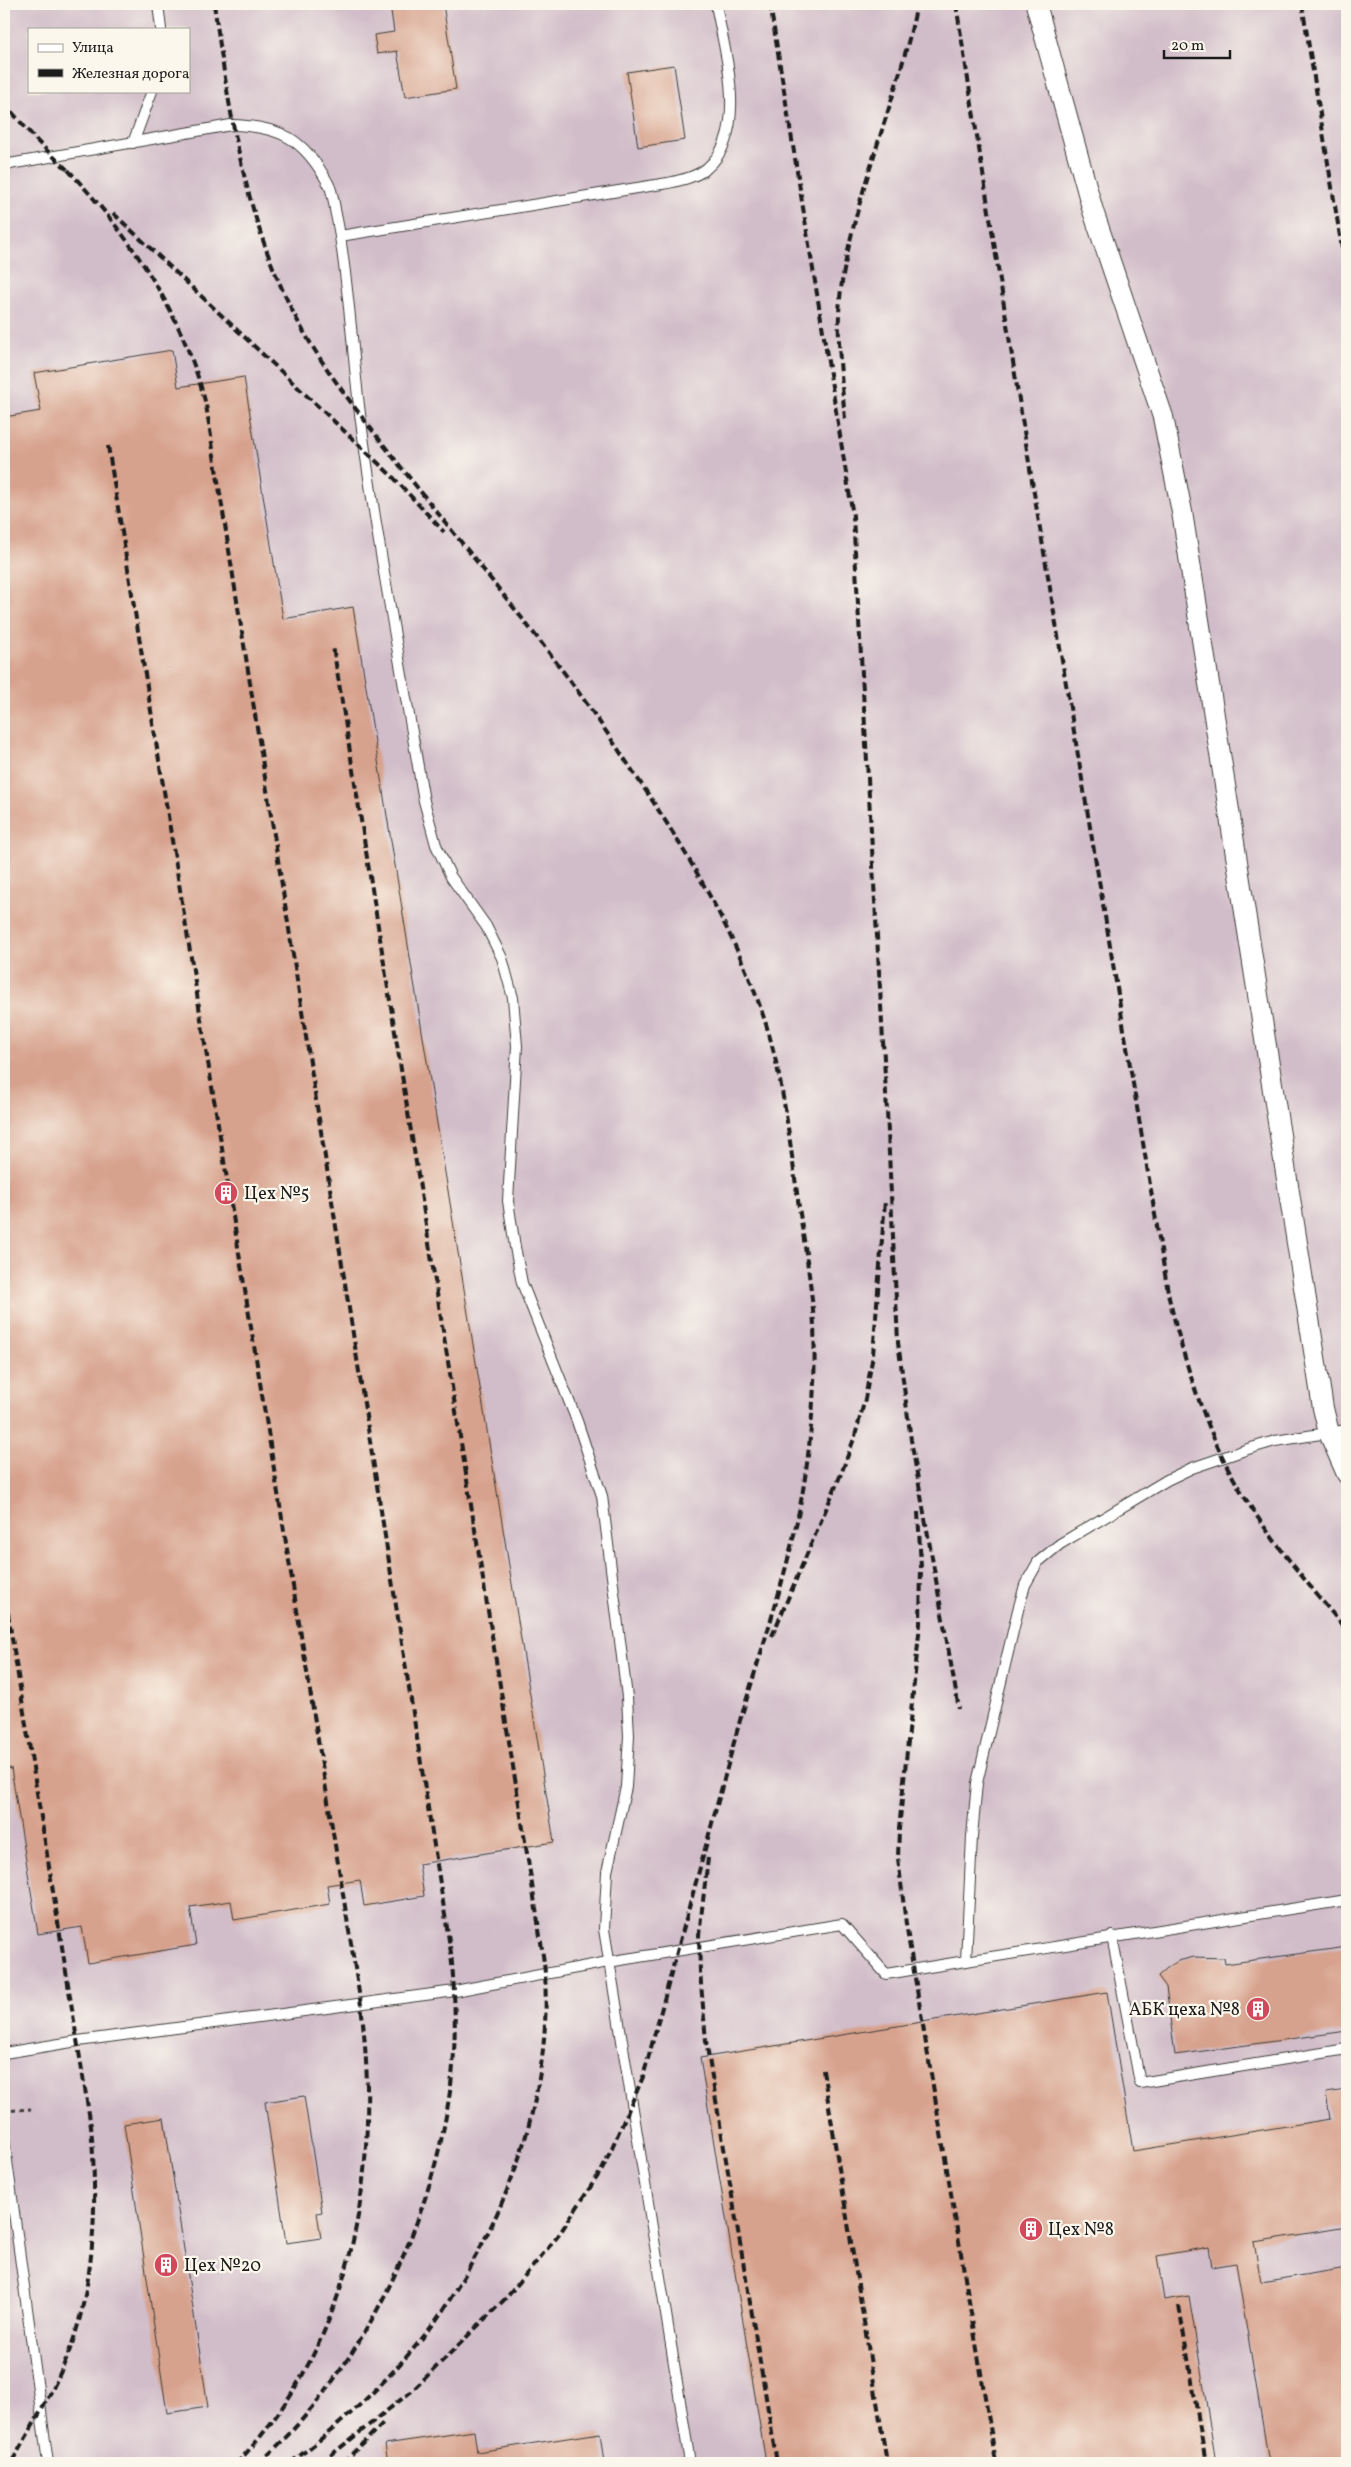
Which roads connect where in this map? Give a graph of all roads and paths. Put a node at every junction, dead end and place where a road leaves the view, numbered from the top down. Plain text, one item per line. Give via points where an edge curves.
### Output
1 (158, 4) edge
2 (716, 4) edge
3 (1036, 4) edge
4 (161, 28) edge
5 (152, 92) edge
6 (133, 143) junction
7 (4, 165) edge
8 (340, 236) junction
9 (1338, 1431) edge
10 (1347, 1474) edge
11 (1347, 1900) edge
12 (1112, 1936) junction
13 (966, 1961) junction
14 (608, 1962) junction
15 (1347, 2049) edge
16 (4, 2053) edge
17 (31, 2109) dead end
18 (4, 2111) edge
19 (4, 2139) edge
20 (48, 2463) edge
21 (690, 2463) edge

1 - 4 lane
2 - 8 lane via 731,92 731,117 721,152 706,168 688,178 668,183
3 - 9 street via 1093,211 1163,417 1182,512 1324,1408
5 - 6 lane
6 - 7 lane
6 - 8 lane via 232,125 256,125 288,136 309,155 330,185
8 - 14 lane via 360,415 424,801 436,845 451,876 486,926 502,958 513,998 517,1046 508,1201 522,1283 602,1496 629,1736 626,1788 607,1872 604,1930
9 - 10 street
9 - 13 lane via 1275,1441 1192,1468 1060,1544 1038,1562 1025,1585 1018,1610 977,1783
11 - 12 lane
12 - 13 lane
12 - 15 lane via 1140,2083
13 - 14 lane via 886,1974 842,1924
14 - 16 lane via 455,1991
14 - 21 lane
17 - 18 path
19 - 20 lane

